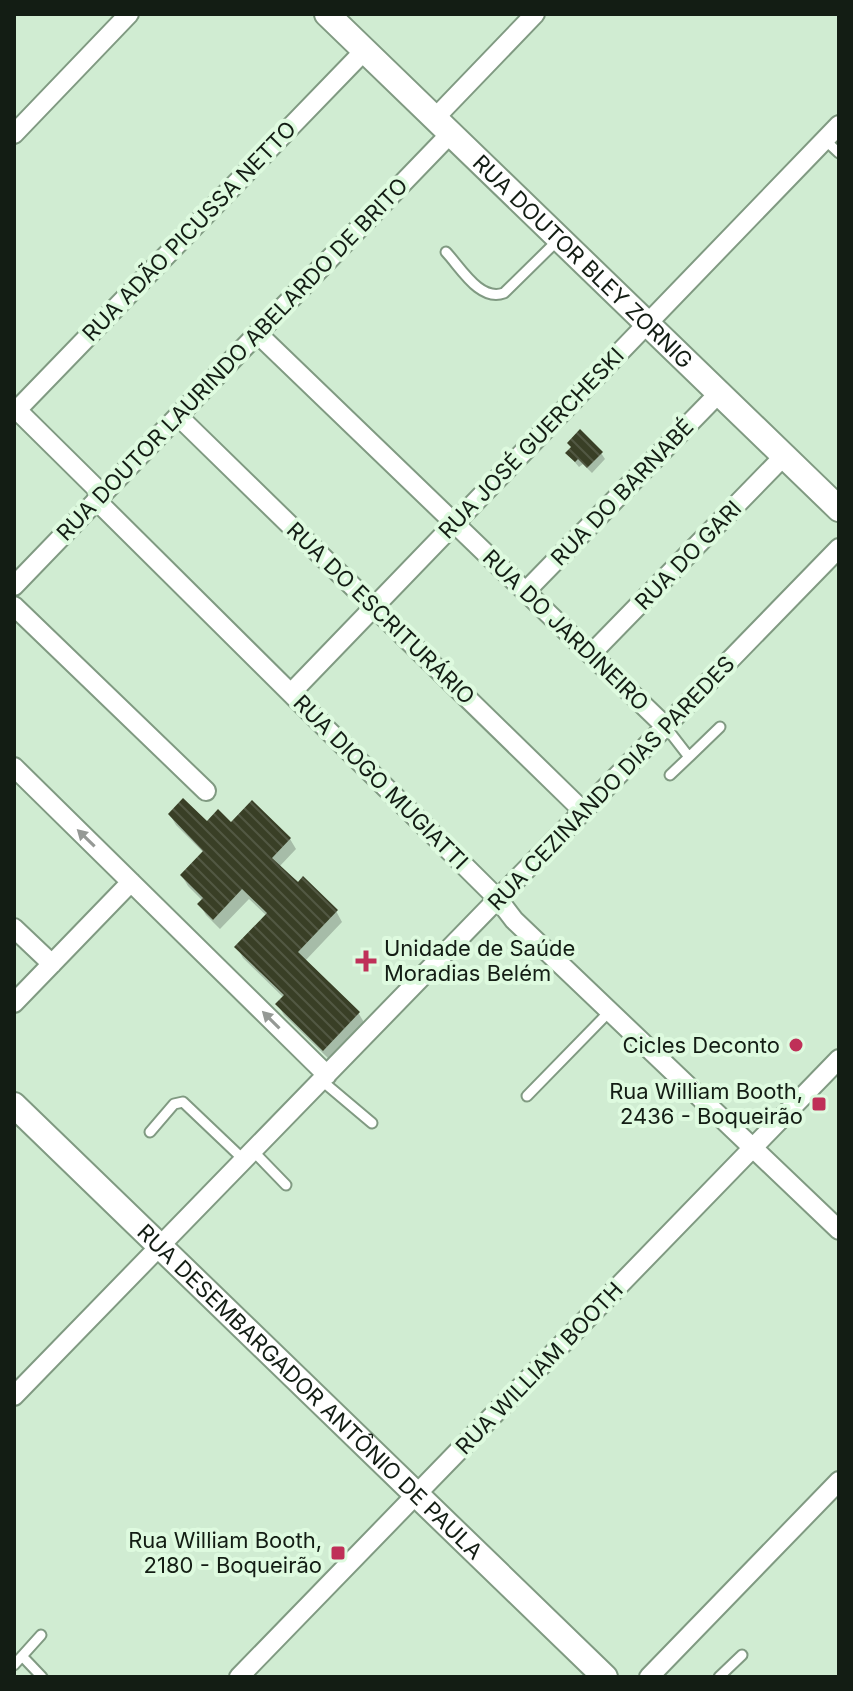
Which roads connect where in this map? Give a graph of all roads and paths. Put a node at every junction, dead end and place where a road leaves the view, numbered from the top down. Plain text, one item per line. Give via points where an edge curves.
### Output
1 (129, 14) edge
2 (327, 14) edge
3 (535, 14) edge
4 (365, 50) junction
5 (839, 125) edge
6 (443, 126) junction
7 (14, 134) edge
8 (825, 140) junction
9 (839, 153) edge
10 (560, 239) junction
11 (446, 252) dead end
12 (647, 323) junction
13 (258, 334) junction
14 (719, 393) junction
15 (15, 410) edge
16 (178, 416) junction
17 (784, 456) junction
18 (99, 497) junction
19 (839, 509) edge
20 (455, 522) junction
21 (839, 548) edge
22 (14, 586) edge
23 (526, 591) junction
24 (14, 606) edge
25 (374, 606) junction
26 (591, 654) junction
27 (291, 693) junction
28 (665, 726) junction
29 (720, 727) dead end
30 (689, 757) junction
31 (14, 767) edge
32 (670, 775) dead end
33 (206, 791) dead end
34 (583, 811) junction
35 (131, 882) junction
36 (498, 899) junction
37 (14, 928) edge
38 (52, 964) junction
39 (14, 1003) edge
40 (610, 1011) junction
41 (839, 1059) edge
42 (324, 1077) junction
43 (527, 1096) dead end
44 (14, 1105) edge
45 (372, 1123) dead end
46 (150, 1132) dead end
47 (753, 1148) junction
48 (249, 1155) junction
49 (286, 1185) dead end
50 (839, 1230) edge
51 (160, 1246) junction
52 (14, 1396) edge
53 (839, 1481) edge
54 (416, 1495) junction
55 (41, 1635) dead end
56 (742, 1655) dead end
57 (22, 1656) junction
58 (14, 1665) edge
59 (42, 1677) edge
60 (239, 1677) edge
61 (605, 1677) edge
62 (649, 1677) edge
63 (719, 1677) edge

1 - 7 street
2 - 4 main road, RUA DOUTOR BLEY ZORNIG
3 - 6 street, RUA DOUTOR LAURINDO ABELARDO DE BRITO
4 - 6 main road, RUA DOUTOR BLEY ZORNIG
4 - 15 street, RUA ADÃO PICUSSA NETTO
5 - 8 street, RUA JOSÉ GUERCHESKI
6 - 10 main road, RUA DOUTOR BLEY ZORNIG
6 - 13 street, RUA DOUTOR LAURINDO ABELARDO DE BRITO
8 - 9 lane
8 - 12 street, RUA JOSÉ GUERCHESKI
10 - 11 lane via 495,296 483,293
10 - 12 main road, RUA DOUTOR BLEY ZORNIG
12 - 14 main road, RUA DOUTOR BLEY ZORNIG
12 - 20 street, RUA JOSÉ GUERCHESKI
13 - 16 street, RUA DOUTOR LAURINDO ABELARDO DE BRITO
13 - 20 street, RUA DO JARDINEIRO
14 - 17 main road, RUA DOUTOR BLEY ZORNIG
14 - 23 street, RUA DO BARNABÉ
15 - 18 street, RUA DIOGO MUGIATTI
16 - 18 street, RUA DOUTOR LAURINDO ABELARDO DE BRITO
16 - 25 street, RUA DO ESCRITURÁRIO
17 - 19 main road, RUA DOUTOR BLEY ZORNIG
17 - 26 street, RUA DO GARI
18 - 22 street, RUA DOUTOR LAURINDO ABELARDO DE BRITO
18 - 27 street, RUA DIOGO MUGIATTI
20 - 23 street, RUA DO JARDINEIRO
20 - 25 street, RUA JOSÉ GUERCHESKI
21 - 28 street, RUA CEZINANDO DIAS PAREDES
23 - 26 street, RUA DO JARDINEIRO
24 - 33 street
25 - 27 street, RUA JOSÉ GUERCHESKI
25 - 34 street, RUA DO ESCRITURÁRIO
26 - 28 street, RUA DO JARDINEIRO
27 - 36 street, RUA DIOGO MUGIATTI
28 - 30 lane
28 - 34 street, RUA CEZINANDO DIAS PAREDES
29 - 30 lane
30 - 32 lane
35 -> 31 street
34 - 36 street, RUA CEZINANDO DIAS PAREDES
35 - 38 street
42 -> 35 street
36 - 40 street, RUA DIOGO MUGIATTI
36 - 42 street, RUA CEZINANDO DIAS PAREDES
37 - 38 street
38 - 39 street
40 - 43 lane
40 - 47 street, RUA DIOGO MUGIATTI
41 - 47 street, RUA WILLIAM BOOTH
42 - 45 lane
42 - 48 street, RUA CEZINANDO DIAS PAREDES
44 - 51 main road, RUA DESEMBARGADOR ANTÔNIO DE PAULA
46 - 48 lane via 174,1104 183,1102
47 - 50 street, RUA DIOGO MUGIATTI
47 - 54 street, RUA WILLIAM BOOTH
48 - 49 lane
48 - 51 street, RUA CEZINANDO DIAS PAREDES
51 - 52 street, RUA CEZINANDO DIAS PAREDES
51 - 54 main road, RUA DESEMBARGADOR ANTÔNIO DE PAULA
53 - 62 street
54 - 60 street, RUA WILLIAM BOOTH
54 - 61 main road, RUA DESEMBARGADOR ANTÔNIO DE PAULA
55 - 57 lane
56 - 63 lane
57 - 58 lane
57 - 59 lane

